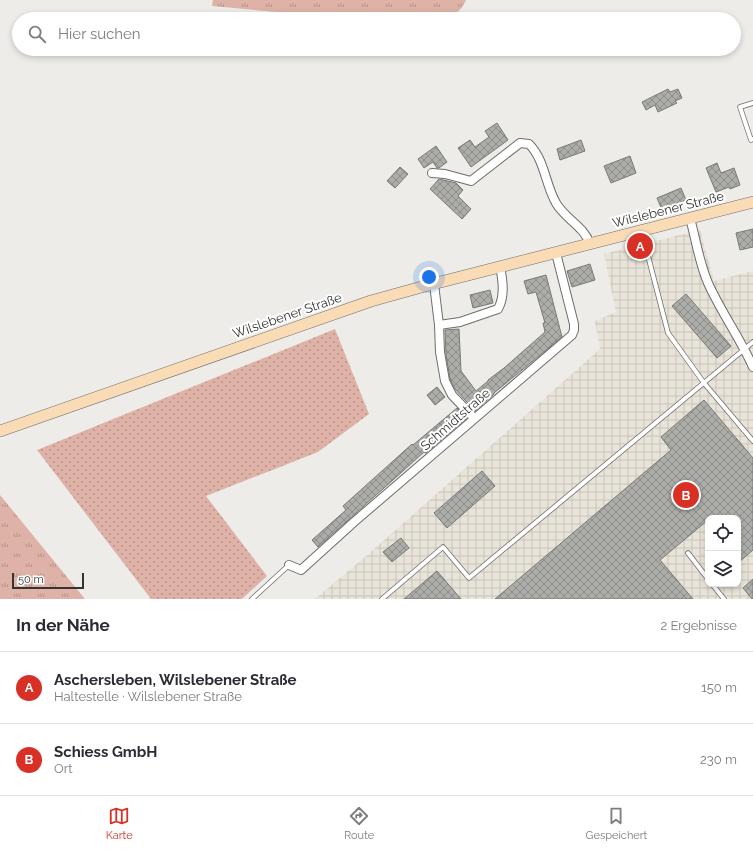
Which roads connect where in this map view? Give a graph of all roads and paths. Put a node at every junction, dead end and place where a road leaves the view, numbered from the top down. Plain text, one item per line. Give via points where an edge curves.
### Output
1 (753, 103) edge
2 (753, 140) edge
3 (432, 173) dead end
4 (753, 202) edge
5 (690, 218) junction
6 (590, 244) junction
7 (647, 252) dead end
8 (556, 253) junction
9 (500, 267) junction
10 (429, 285) junction
11 (439, 325) junction
12 (753, 342) edge
13 (745, 348) junction
14 (753, 367) edge
15 (704, 383) junction
16 (474, 418) junction
17 (0, 431) edge
18 (753, 441) edge
19 (688, 553) dead end
20 (289, 565) joint
21 (705, 575) edge
22 (714, 587) edge
23 (252, 599) edge
24 (382, 599) edge
25 (724, 599) edge

1 - 2 lane via 740,107
3 - 6 street via 471,182 520,143 529,144 540,158 557,204 588,237
4 - 5 street, Wilslebener Straße
5 - 6 street, Wilslebener Straße
5 - 13 street via 706,278
6 - 8 street, Wilslebener Straße
7 - 15 lane via 668,333
8 - 9 street, Wilslebener Straße
8 - 16 street, Schmidtstraße via 574,330 572,335
9 - 10 street, Wilslebener Straße
9 - 11 street via 503,301 498,309 460,322
10 - 11 street
10 - 17 street, Wilslebener Straße via 371,301
11 - 16 street via 445,381 452,395
12 - 13 lane
13 - 14 street
13 - 15 lane
15 - 18 lane
15 - 24 lane via 469,578 443,547
16 - 20 street, Schmidtstraße via 301,570
19 - 21 lane
20 - 23 lane
22 - 25 lane

